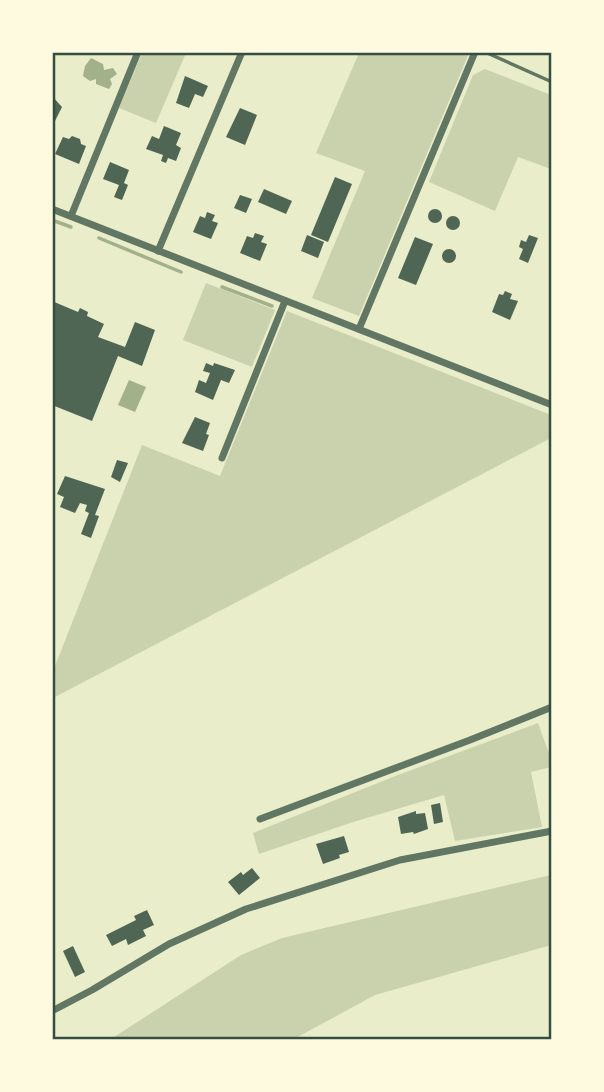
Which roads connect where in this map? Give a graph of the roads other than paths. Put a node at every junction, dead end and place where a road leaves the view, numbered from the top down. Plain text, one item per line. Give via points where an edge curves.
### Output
1 (138, 52) edge
2 (242, 52) edge
3 (475, 52) edge
4 (485, 52) edge
5 (551, 82) edge
6 (52, 209) edge
7 (71, 216) junction
8 (158, 251) junction
9 (285, 301) junction
10 (359, 330) junction
11 (551, 405) edge
12 (222, 458) dead end
13 (551, 707) edge
14 (260, 819) dead end
15 (551, 831) edge
16 (52, 1012) edge

1 - 7 street
2 - 8 street
3 - 10 street
4 - 5 lane
6 - 7 street
7 - 8 street
8 - 9 street
9 - 10 street
9 - 12 street
10 - 11 street
13 - 14 street
15 - 16 street via 400,860 246,909 169,944

